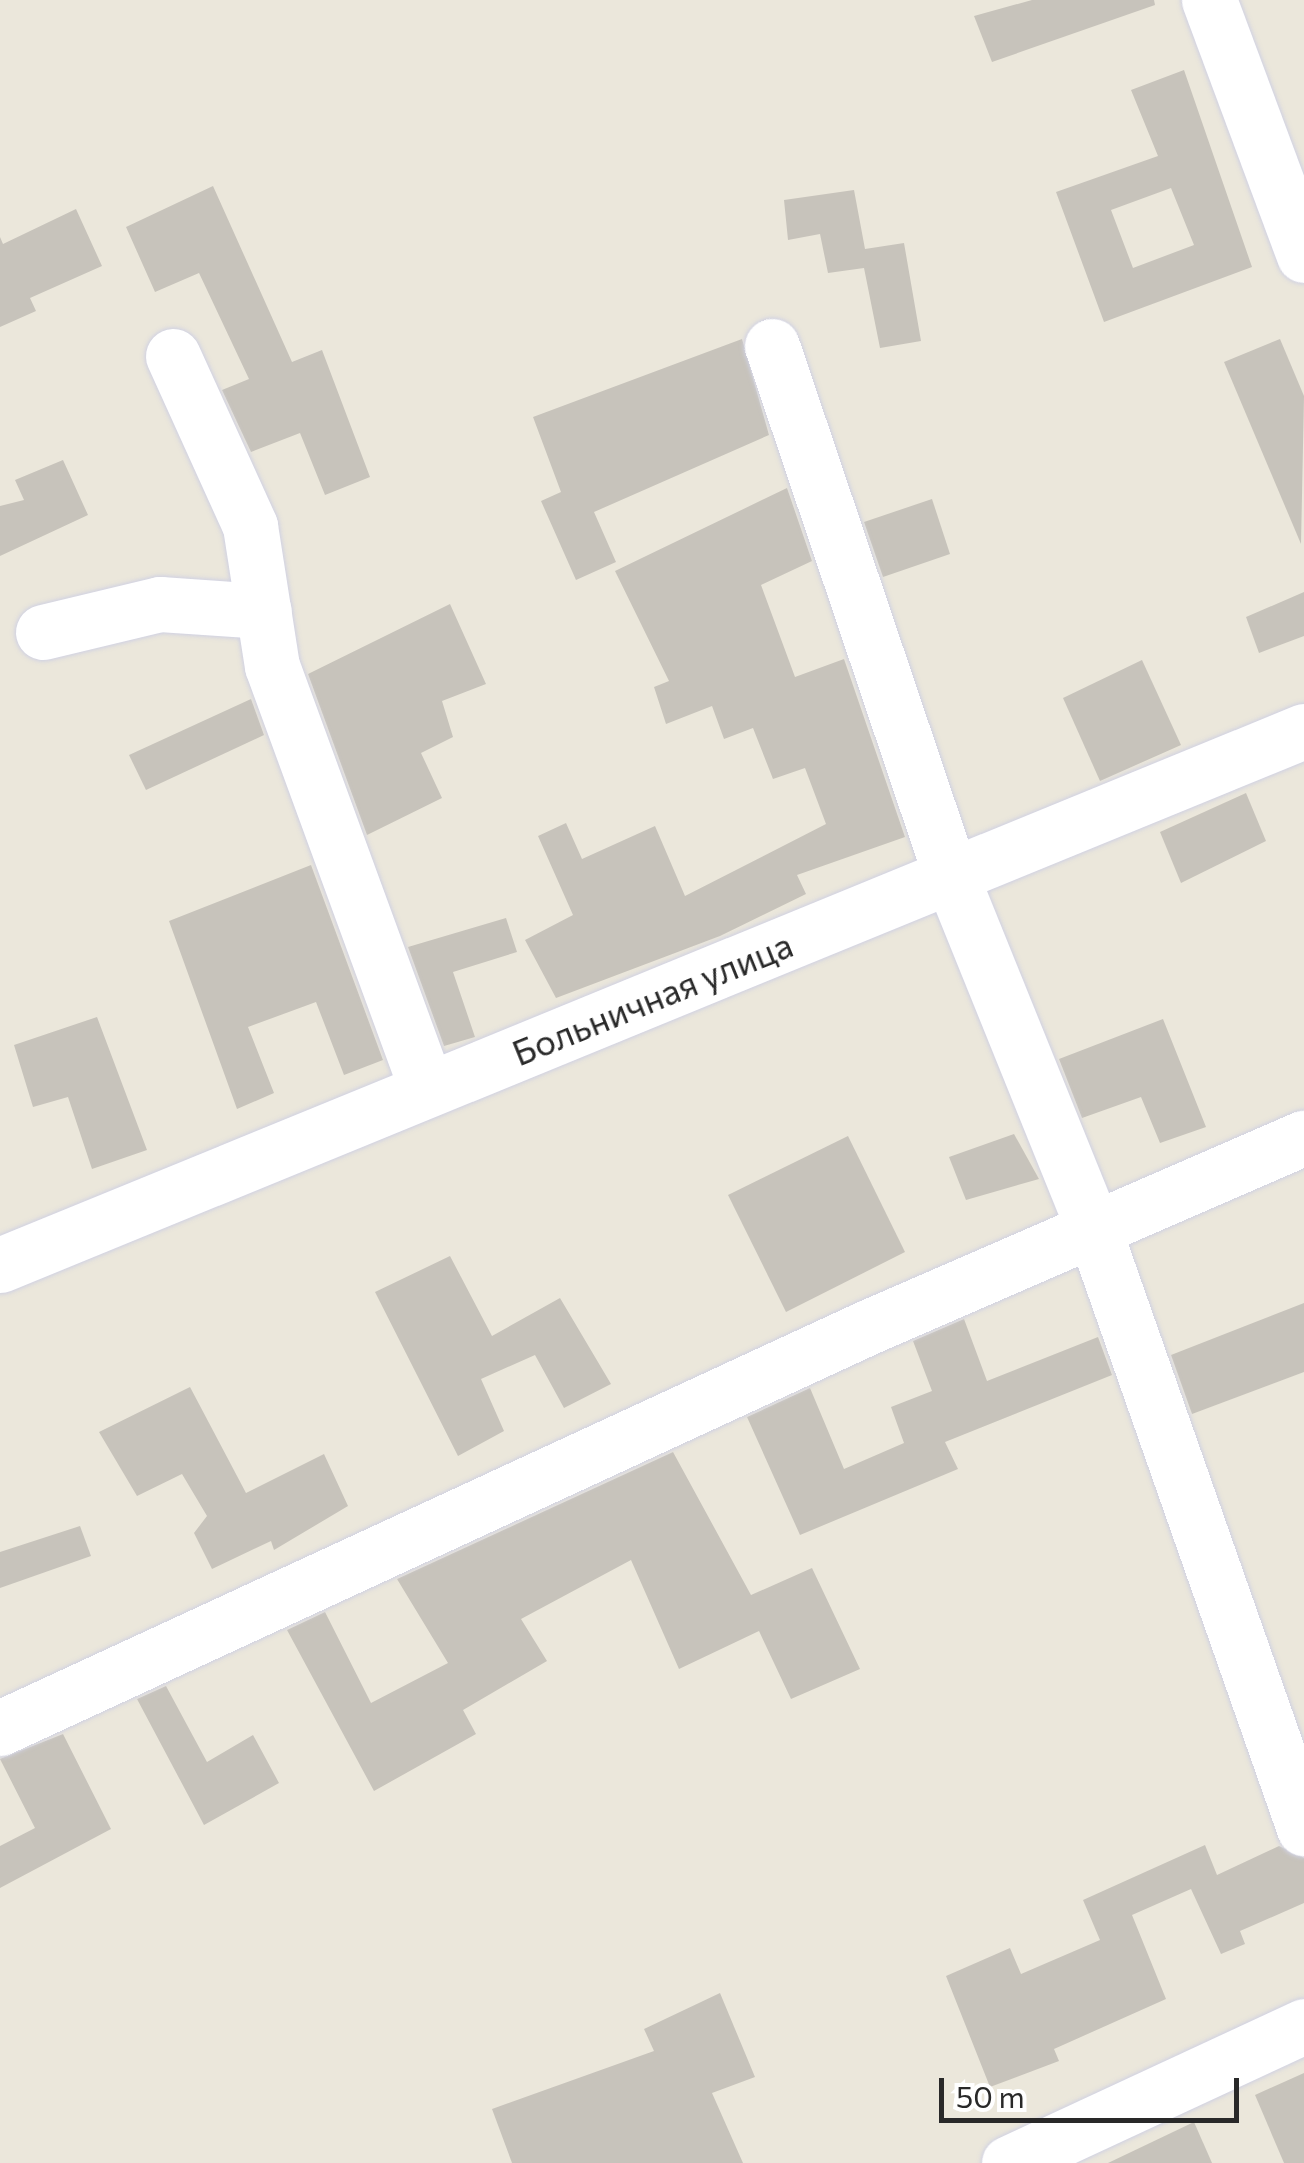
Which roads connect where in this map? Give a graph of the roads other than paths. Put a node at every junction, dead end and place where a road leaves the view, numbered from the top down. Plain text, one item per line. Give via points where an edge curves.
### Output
1 (1209, 0) edge
2 (1304, 255) edge
3 (772, 346) dead end
4 (173, 356) dead end
5 (264, 611) junction
6 (43, 632) dead end
7 (1304, 731) edge
8 (950, 876) junction
9 (427, 1090) junction
10 (1304, 1138) edge
11 (1095, 1233) junction
12 (0, 1265) edge
13 (0, 1728) edge
14 (1304, 1828) edge
15 (1304, 2026) edge
16 (1009, 2163) edge

1 - 2 street
3 - 8 street
4 - 5 street via 250,526
5 - 6 street via 160,604
5 - 9 street via 272,666
7 - 8 street, Больничная улица
8 - 9 street, Больничная улица
8 - 11 street
9 - 12 street, Больничная улица
10 - 11 street
11 - 13 street via 866,1328
11 - 14 street
15 - 16 street

